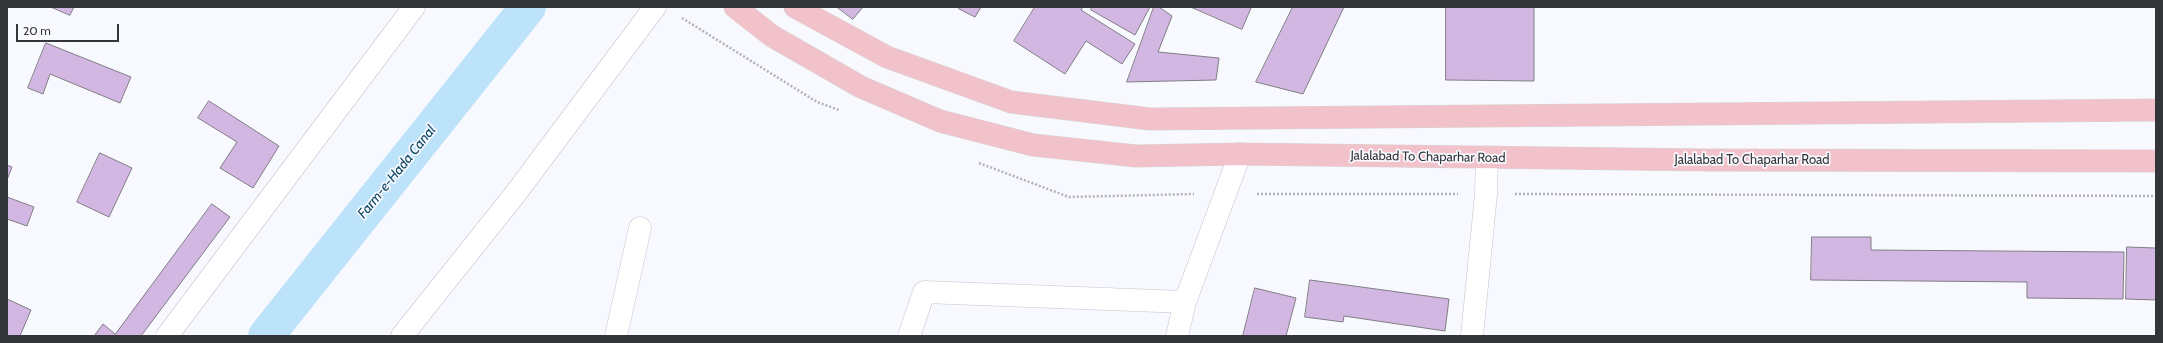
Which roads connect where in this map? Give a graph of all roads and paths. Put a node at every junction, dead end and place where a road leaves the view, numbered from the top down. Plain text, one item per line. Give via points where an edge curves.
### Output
1 (414, 7) edge
2 (654, 7) edge
3 (735, 7) edge
4 (795, 7) edge
5 (2156, 110) edge
6 (1240, 154) junction
7 (1487, 157) junction
8 (2156, 161) edge
9 (640, 228) dead end
10 (1185, 302) junction
11 (167, 336) edge
12 (402, 336) edge
13 (616, 336) edge
14 (909, 336) edge
15 (1177, 336) edge
16 (1472, 336) edge

1 - 11 street
2 - 12 street via 516,193
3 - 6 main road, Jalalabad To Chaparhar Road via 772,36 861,87 940,121 1033,145 1136,156
4 - 5 main road via 887,57 1011,102 1150,119
6 - 7 main road, Jalalabad To Chaparhar Road
6 - 10 street
7 - 8 main road, Jalalabad To Chaparhar Road
7 - 16 street via 1486,194
9 - 13 street
10 - 14 street via 924,292
10 - 15 street

